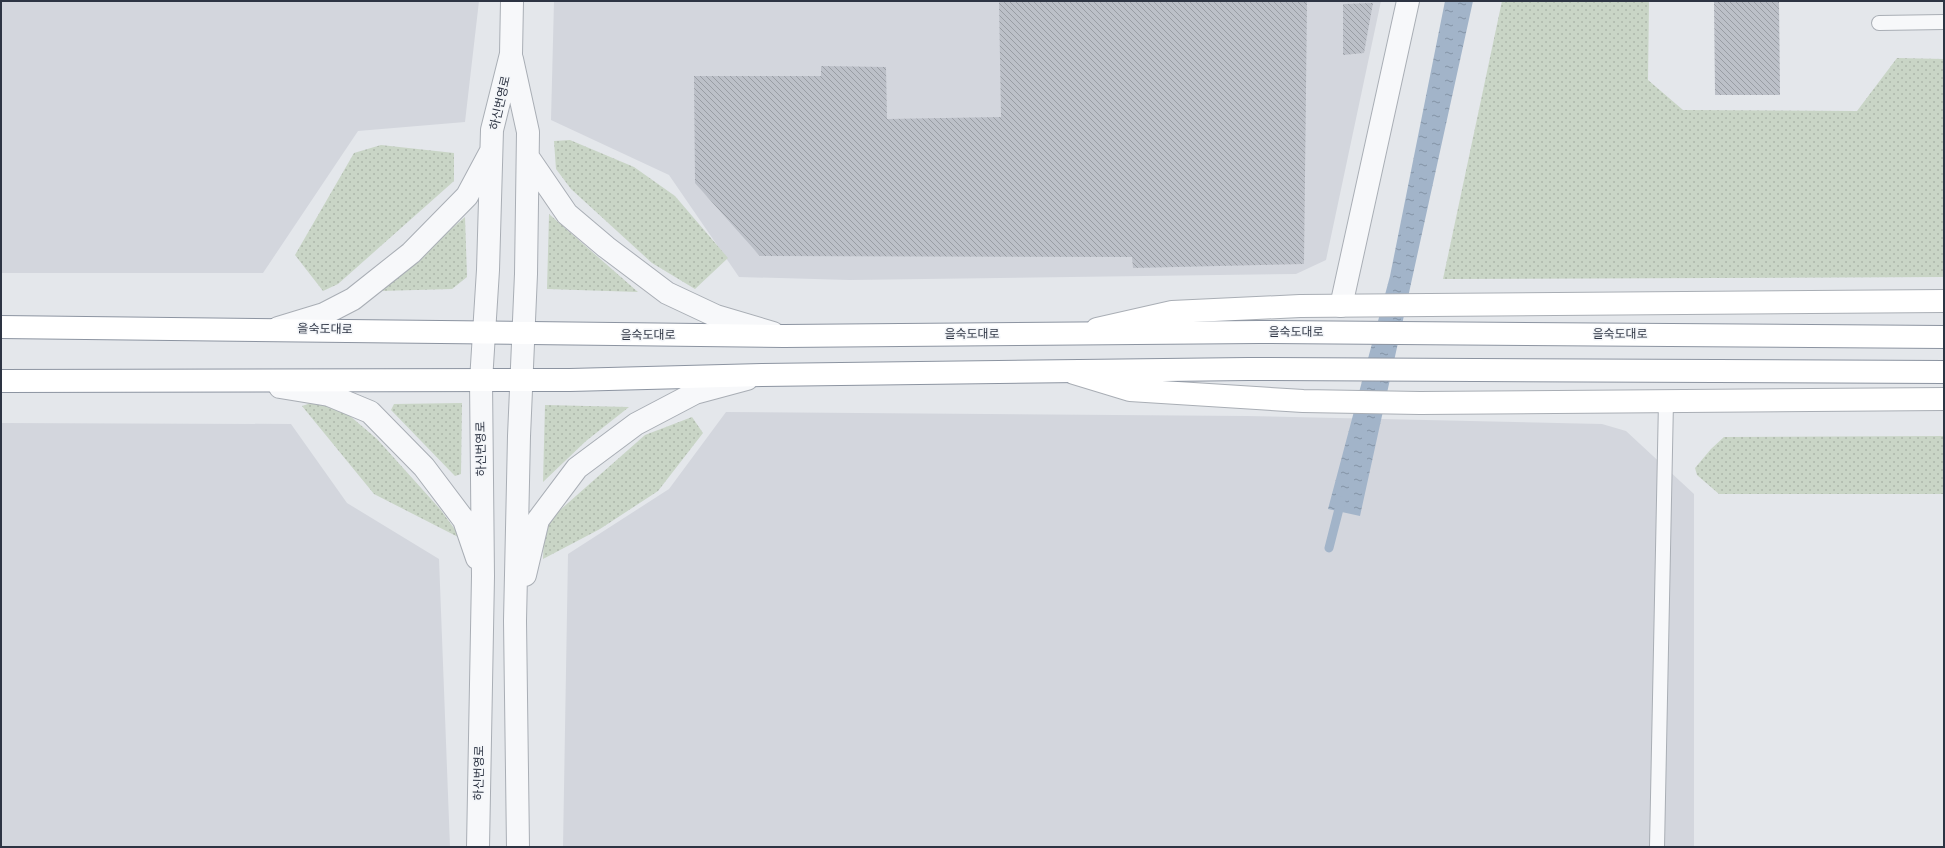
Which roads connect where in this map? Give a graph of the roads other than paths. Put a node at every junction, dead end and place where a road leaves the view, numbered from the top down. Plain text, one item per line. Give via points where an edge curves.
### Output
1 (512, 1) edge
2 (1408, 1) edge
3 (1944, 22) edge
4 (1880, 23) dead end
5 (511, 54) junction
6 (492, 151) junction
7 (528, 156) junction
8 (1944, 301) edge
9 (1341, 306) junction
10 (1, 327) edge
11 (276, 329) junction
12 (484, 331) junction
13 (523, 332) junction
14 (1075, 334) junction
15 (784, 336) junction
16 (1944, 336) edge
17 (1070, 372) junction
18 (1944, 372) edge
19 (762, 375) junction
20 (1, 381) edge
21 (481, 381) junction
22 (522, 381) junction
23 (247, 382) junction
24 (1944, 399) edge
25 (1666, 401) junction
26 (484, 576) junction
27 (515, 621) junction
28 (478, 847) edge
29 (518, 847) edge
30 (1657, 847) edge

1 - 5 street, 하신번영로
2 - 9 street
3 - 4 lane
5 - 6 street, 하신번영로 via 492,130
5 - 7 street, 하신번영로 via 528,132
6 - 11 street via 467,196 411,253 353,299 324,314
6 - 12 street, 하신번영로
7 - 13 street, 하신번영로
7 - 15 street via 567,214 667,294 716,316
8 - 9 main road
9 - 14 main road via 1172,312
10 - 11 main road, 을숙도대로
11 - 12 main road, 을숙도대로
12 - 13 main road, 을숙도대로
12 - 21 street, 하신번영로
13 - 15 main road, 을숙도대로
13 - 22 street, 하신번영로
14 - 15 main road, 을숙도대로
14 - 16 main road, 을숙도대로 via 1259,332
17 - 18 main road via 1248,369
17 - 19 main road
17 - 25 main road via 1130,390 1303,401
19 - 22 main road
19 - 27 street via 695,393 636,424 577,468 538,520
20 - 23 main road
21 - 22 main road
21 - 23 main road
21 - 26 street, 하신번영로
22 - 27 street, 하신번영로
23 - 26 street via 329,395 370,412 424,467 464,520
24 - 25 main road
25 - 30 lane
26 - 28 street, 하신번영로
27 - 29 street, 하신번영로

